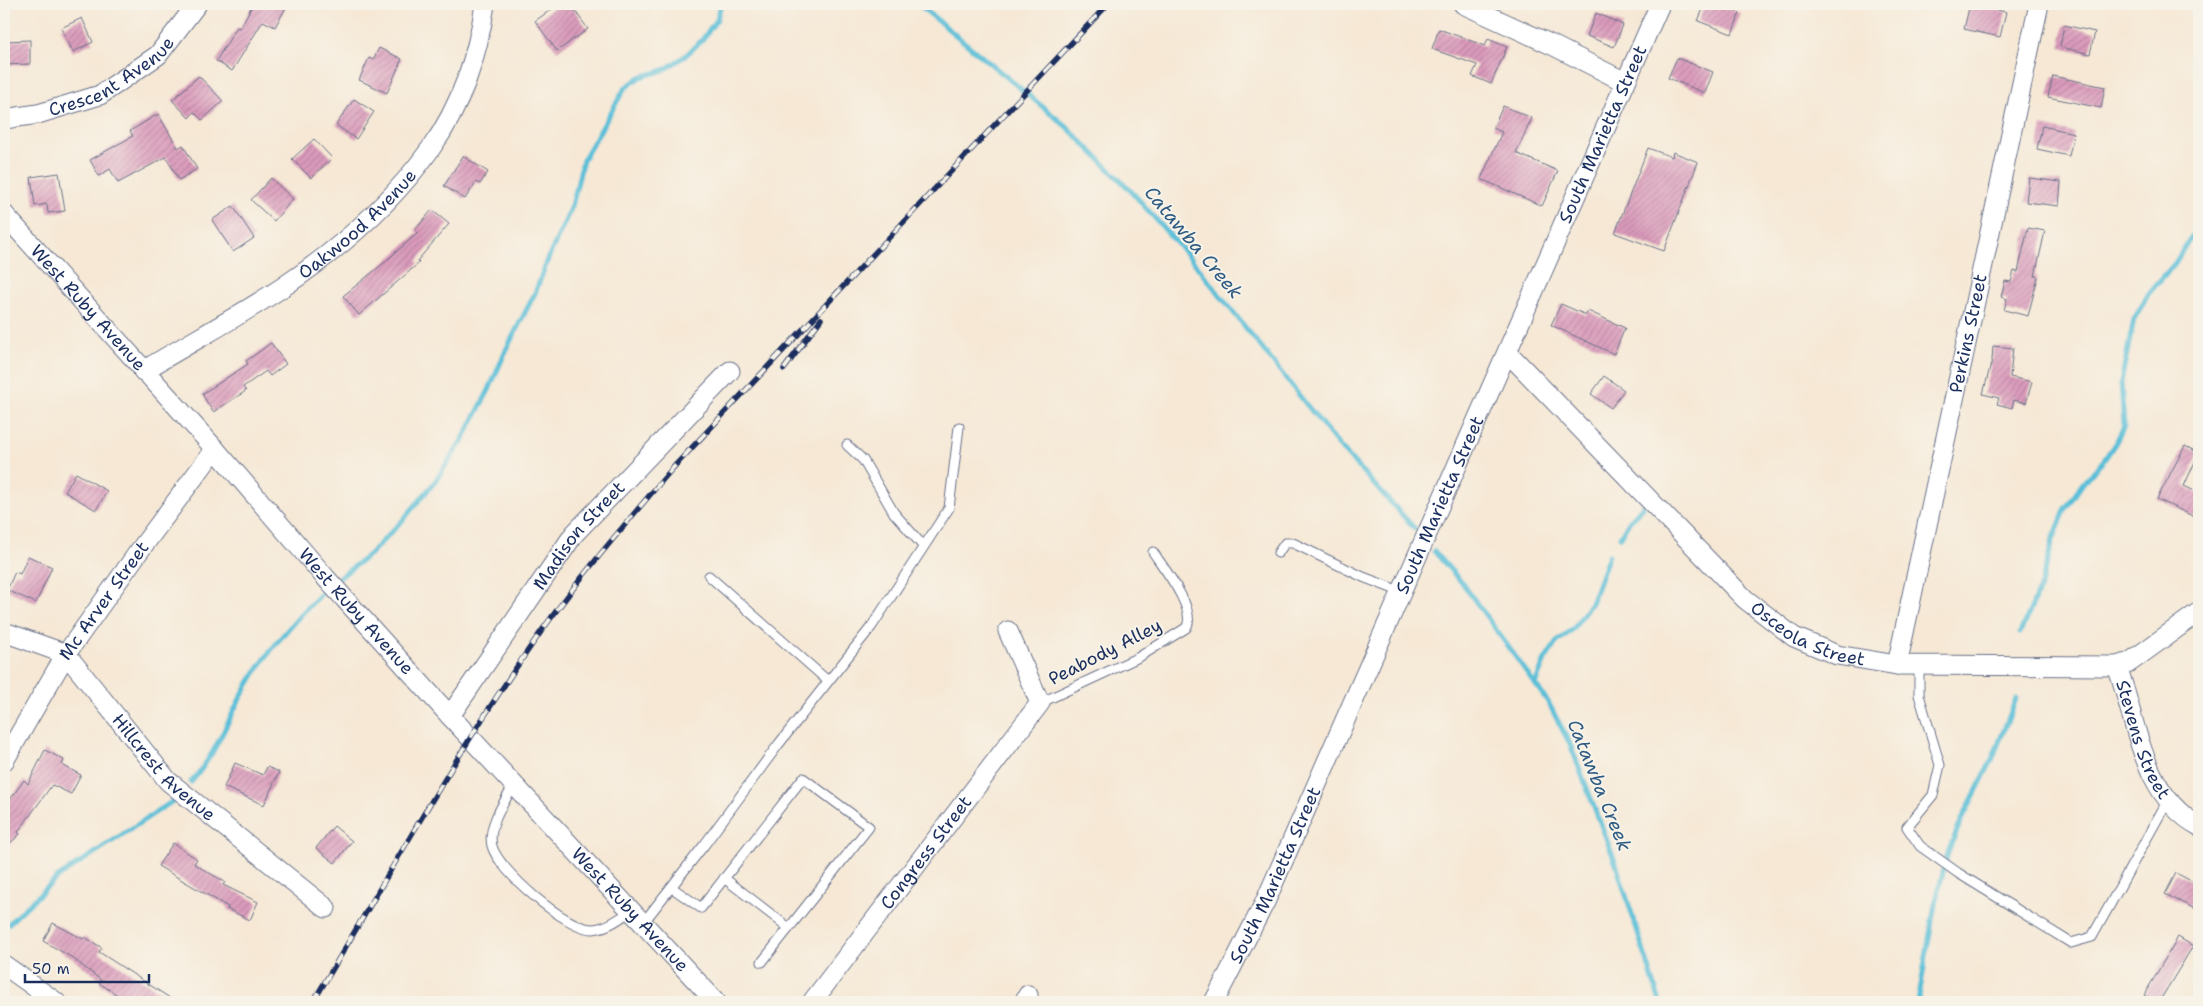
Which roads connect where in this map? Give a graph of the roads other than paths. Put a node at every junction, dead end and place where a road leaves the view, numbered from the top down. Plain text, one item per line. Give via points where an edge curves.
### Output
1 (197, 4) edge
2 (485, 4) edge
3 (1463, 4) edge
4 (1660, 4) edge
5 (2039, 4) edge
6 (1625, 82) junction
7 (4, 119) edge
8 (4, 214) edge
9 (1508, 353) junction
10 (143, 371) junction
11 (730, 371) dead end
12 (959, 427) dead end
13 (848, 445) dead end
14 (215, 449) junction
15 (923, 546) junction
16 (1153, 552) dead end
17 (1278, 554) dead end
18 (709, 576) dead end
19 (1402, 592) junction
20 (2199, 612) edge
21 (1008, 630) dead end
22 (4, 632) edge
23 (66, 654) junction
24 (1897, 664) junction
25 (1919, 665) junction
26 (2117, 666) junction
27 (828, 681) junction
28 (1040, 703) junction
29 (450, 716) junction
30 (4, 761) edge
31 (514, 785) junction
32 (2168, 800) junction
33 (2199, 826) edge
34 (724, 878) junction
35 (672, 887) junction
36 (326, 908) dead end
37 (637, 917) junction
38 (789, 928) junction
39 (762, 962) dead end
40 (4, 965) edge
41 (56, 1002) edge
42 (716, 1002) edge
43 (812, 1002) edge
44 (1214, 1002) edge

1 - 7 street, Crescent Avenue via 158,55 100,95 38,114
2 - 10 street, Oakwood Avenue via 481,32 468,75 449,118 432,147 376,211 327,255 282,288
3 - 6 street
4 - 6 street, South Marietta Street
5 - 24 street, Perkins Street
6 - 9 street, South Marietta Street
8 - 10 street, West Ruby Avenue
9 - 19 street, South Marietta Street
9 - 24 street, Osceola Street via 1745,599 1794,637 1837,655
10 - 14 street, West Ruby Avenue
11 - 29 street, Madison Street via 574,534
12 - 15 lane via 949,508
13 - 15 lane via 863,460 894,513
14 - 23 street, Mc Arver Street
14 - 29 street, West Ruby Avenue via 324,577
15 - 27 lane via 872,626
16 - 28 lane, Peabody Alley via 1188,611 1186,628 1139,657
17 - 19 lane via 1285,543 1293,543
18 - 27 lane
19 - 44 street, South Marietta Street via 1266,900
20 - 26 street, Osceola Street via 2130,662
21 - 28 street
22 - 23 street
23 - 30 street, Mc Arver Street
23 - 36 street, Hillcrest Avenue via 168,781
24 - 25 street, Osceola Street
25 - 26 street, Osceola Street
25 - 32 lane via 1919,695 1940,765 1933,794 1907,828 1920,846 1958,873 2072,944 2092,938
26 - 32 street, Stevens Street via 2144,756
27 - 35 lane
28 - 43 street, Congress Street
29 - 31 street, West Ruby Avenue
31 - 37 street, West Ruby Avenue
31 - 37 lane via 499,811 492,844 512,876 580,928 593,929
32 - 33 street, Stevens Street via 2187,820
34 - 35 lane via 701,908
34 - 38 lane
34 - 38 lane via 803,778 869,827
35 - 37 lane
37 - 42 street, West Ruby Avenue
38 - 39 lane
40 - 41 street

